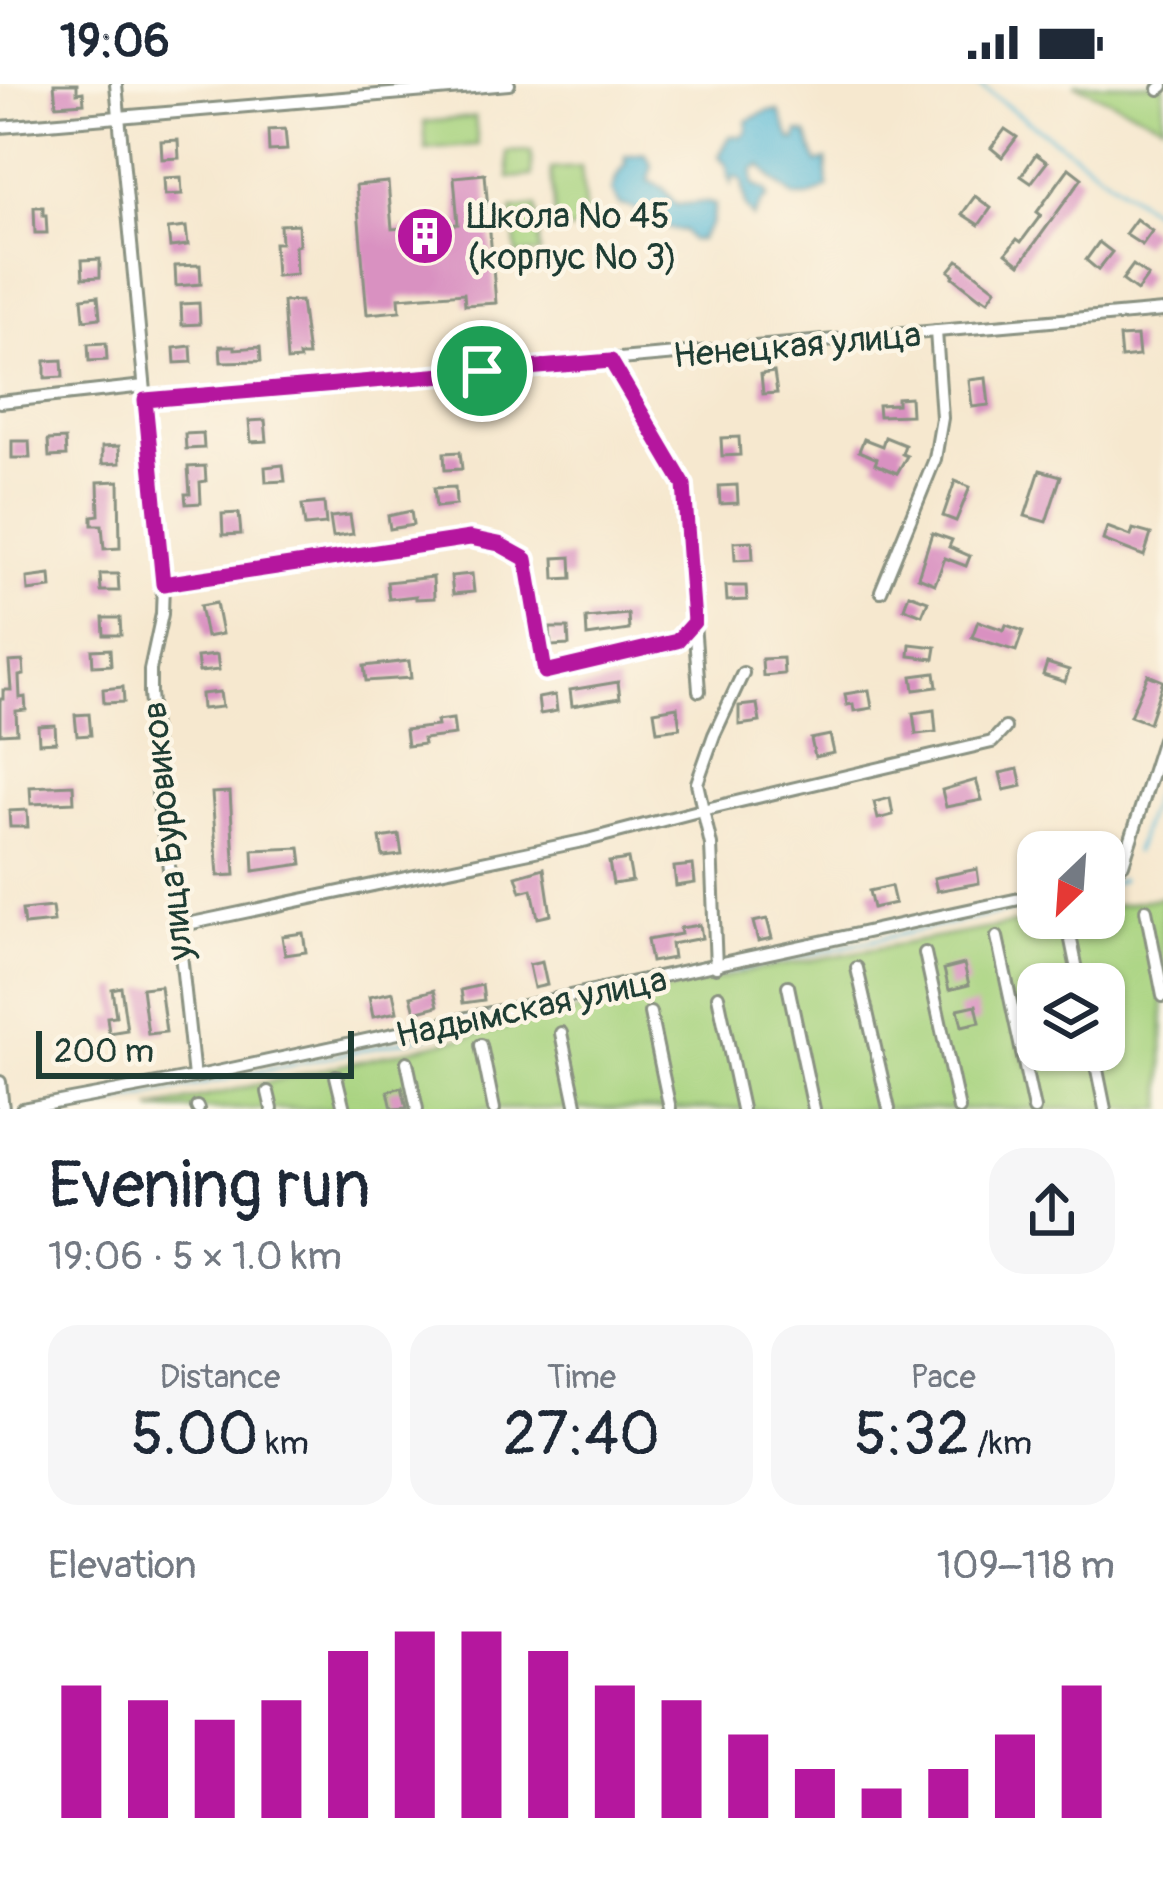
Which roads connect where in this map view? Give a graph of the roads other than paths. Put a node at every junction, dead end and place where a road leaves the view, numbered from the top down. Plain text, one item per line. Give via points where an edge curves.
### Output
1 (116, 84) edge
2 (509, 84) edge
3 (119, 116) junction
4 (0, 127) edge
5 (1163, 311) edge
6 (936, 332) junction
7 (611, 361) junction
8 (143, 386) junction
9 (145, 400) junction
10 (0, 402) edge
11 (163, 584) junction
12 (881, 591) dead end
13 (694, 622) junction
14 (742, 673) dead end
15 (699, 691) dead end
16 (1005, 728) dead end
17 (1163, 739) edge
18 (702, 810) junction
19 (1125, 861) edge
20 (1017, 900) edge
21 (1146, 910) dead end
22 (178, 926) junction
23 (997, 937) dead end
24 (925, 953) dead end
25 (716, 967) junction
26 (857, 968) dead end
27 (788, 986) dead end
28 (718, 996) dead end
29 (1163, 996) edge
30 (650, 1013) dead end
31 (561, 1033) dead end
32 (481, 1045) dead end
33 (407, 1062) dead end
34 (1098, 1071) edge
35 (336, 1076) dead end
36 (194, 1077) junction
37 (0, 1082) edge
38 (268, 1092) dead end
39 (3, 1109) edge
40 (22, 1109) edge
41 (272, 1109) edge
42 (344, 1109) edge
43 (417, 1109) edge
44 (494, 1109) edge
45 (577, 1109) edge
46 (670, 1109) edge
47 (742, 1109) edge
48 (814, 1109) edge
49 (889, 1109) edge
50 (959, 1109) edge
51 (1034, 1109) edge
52 (1106, 1109) edge

1 - 3 street, улица Буровиков
2 - 3 street
3 - 4 street
3 - 8 street, улица Буровиков
5 - 6 street, Ненецкая улица
6 - 7 street, Ненецкая улица
6 - 12 street via 942,418 935,459
7 - 9 street, Ненецкая улица
7 - 13 street via 684,485
8 - 9 street, улица Буровиков
8 - 10 street
9 - 11 street, улица Буровиков
11 - 13 street via 470,538 526,559 545,672 677,641
11 - 22 street, улица Буровиков via 150,694
13 - 15 street
14 - 18 street via 697,783
16 - 18 street via 992,742
17 - 19 street
18 - 22 street
18 - 25 street
20 - 25 street, Надымская улица
21 - 29 street
22 - 36 street, улица Буровиков
23 - 51 street
24 - 50 street
25 - 36 street, Надымская улица
26 - 49 street
27 - 48 street
28 - 47 street
30 - 46 street
31 - 45 street
32 - 44 street
33 - 43 street
34 - 52 street
35 - 42 street
36 - 40 street, Надымская улица
37 - 39 street
38 - 41 street

